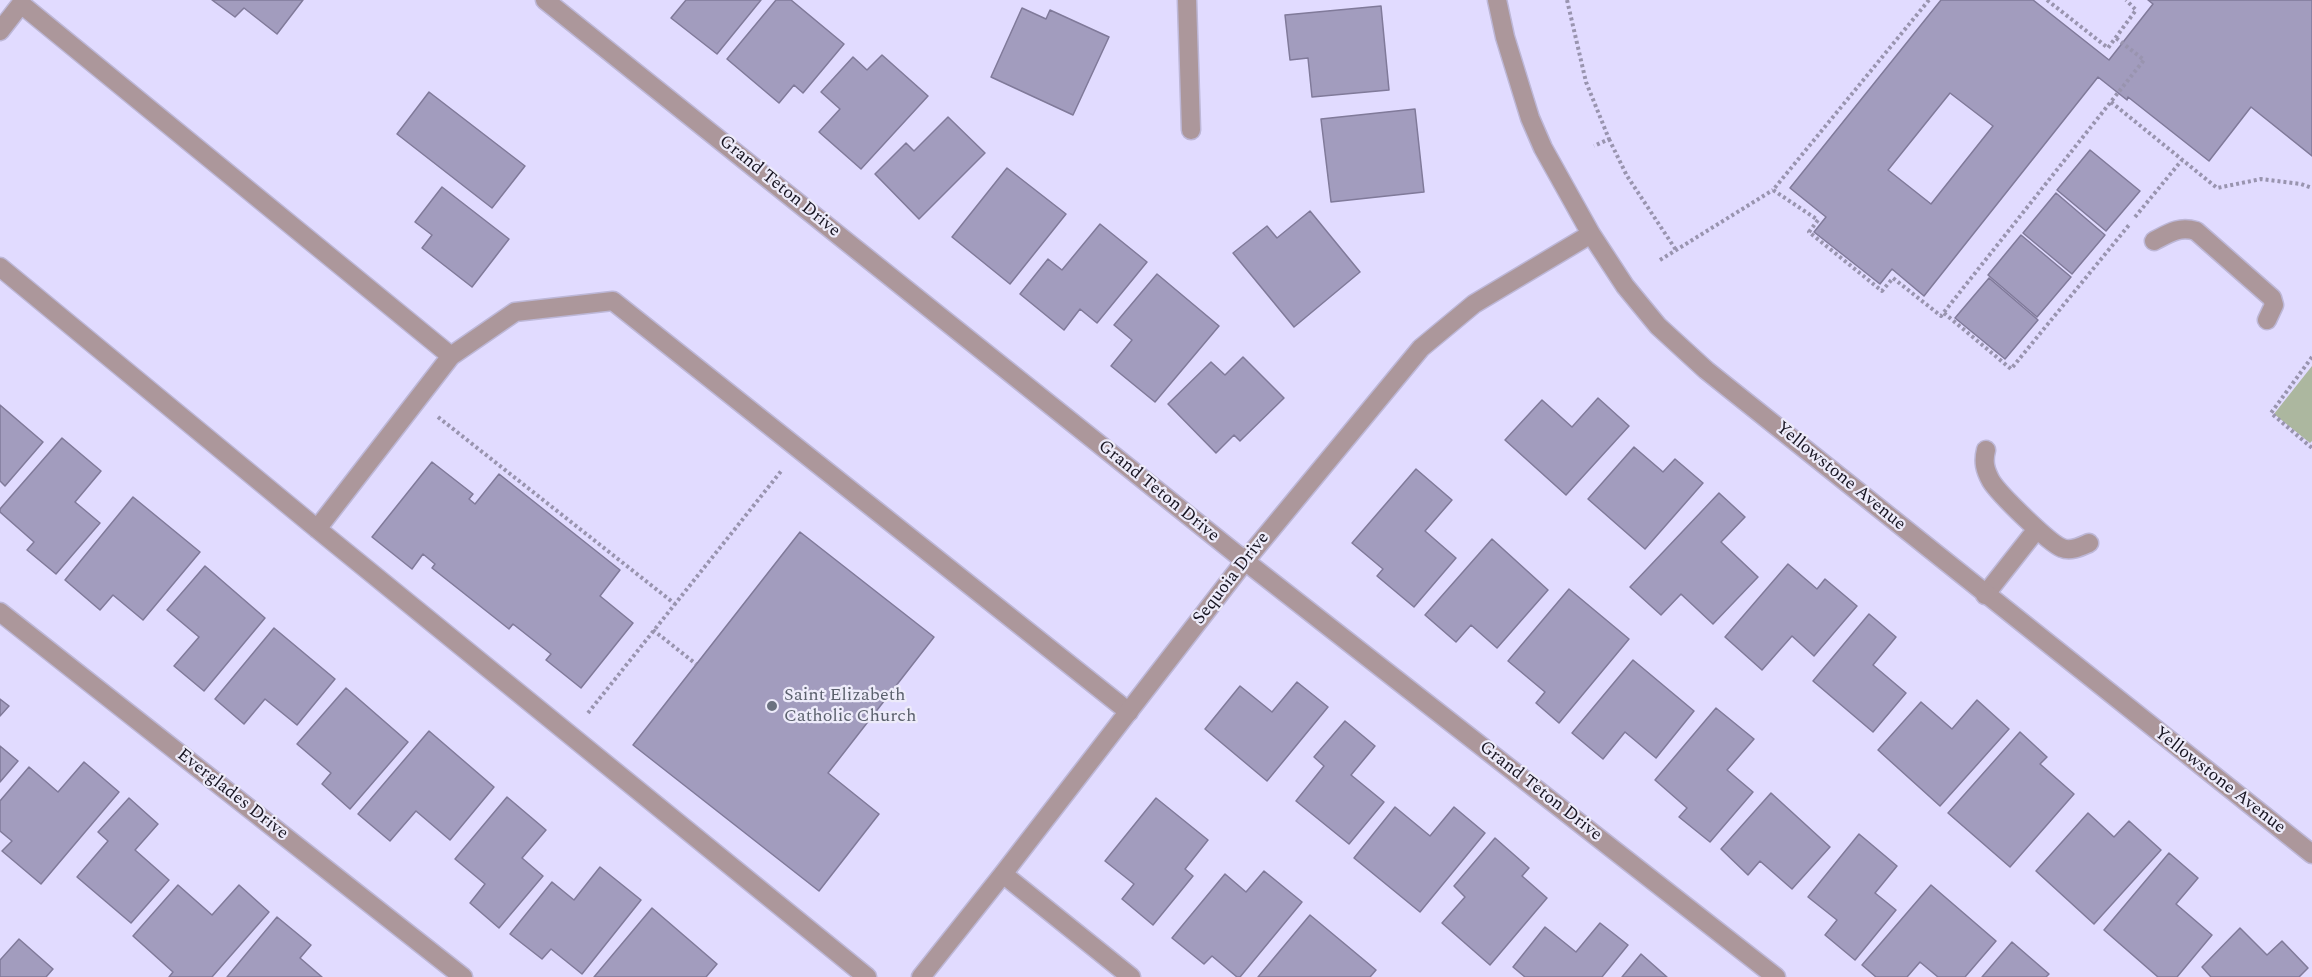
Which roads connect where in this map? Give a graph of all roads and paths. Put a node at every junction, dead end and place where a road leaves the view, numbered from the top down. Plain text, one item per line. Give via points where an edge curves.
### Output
1 (545, 0) edge
2 (1187, 0) edge
3 (1497, 0) edge
4 (1567, 0) edge
5 (1929, 0) edge
6 (2047, 0) edge
7 (2126, 0) edge
8 (0, 31) edge
9 (2115, 38) junction
10 (2111, 102) junction
11 (1191, 130) dead end
12 (1609, 139) junction
13 (1594, 146) dead end
14 (2182, 160) junction
15 (2312, 188) edge
16 (1773, 190) junction
17 (1591, 234) junction
18 (2154, 241) dead end
19 (1676, 250) junction
20 (1660, 260) dead end
21 (0, 267) edge
22 (1944, 314) junction
23 (2267, 320) dead end
24 (451, 356) junction
25 (2312, 357) edge
26 (437, 416) dead end
27 (2312, 448) edge
28 (1986, 450) dead end
29 (786, 465) dead end
30 (317, 529) junction
31 (2037, 529) junction
32 (2089, 543) dead end
33 (1245, 561) junction
34 (1986, 595) junction
35 (675, 604) junction
36 (0, 612) edge
37 (653, 630) junction
38 (696, 664) dead end
39 (1129, 712) junction
40 (582, 720) dead end
41 (2312, 854) edge
42 (1003, 874) junction
43 (463, 977) edge
44 (867, 977) edge
45 (921, 977) edge
46 (1131, 977) edge
47 (1776, 977) edge

1 - 33 street, Grand Teton Drive
2 - 11 street
3 - 17 street, Yellowstone Avenue via 1530,118
4 - 12 path via 1586,82
5 - 16 path
6 - 9 path via 2108,48
7 - 9 path via 2136,10
8 - 24 street via 21,4
9 - 10 path via 2144,60
10 - 14 path
10 - 22 path
12 - 13 path
12 - 19 path via 1627,176
14 - 15 path via 2217,188 2262,179
14 - 22 path via 2011,369
16 - 19 path
16 - 22 path via 1818,220 1809,232 1882,291 1893,278 1941,316
17 - 33 street, Sequoia Drive via 1474,304 1421,348
17 - 34 street, Yellowstone Avenue via 1625,286 1658,326
18 - 23 street via 2185,227 2196,231 2272,298 2274,305
19 - 20 path
21 - 30 street
24 - 30 street
24 - 39 street via 515,312 613,301
25 - 27 path via 2271,413
26 - 35 path
28 - 31 street via 1983,462 1992,483
29 - 35 path
30 - 44 street
31 - 32 street via 2068,550
31 - 34 street
33 - 39 street, Sequoia Drive
33 - 47 street, Grand Teton Drive
34 - 41 street, Yellowstone Avenue
35 - 37 path
36 - 43 street, Everglades Drive
37 - 38 path
37 - 40 path
39 - 42 street, Sequoia Drive
42 - 45 street, Sequoia Drive
42 - 46 street

